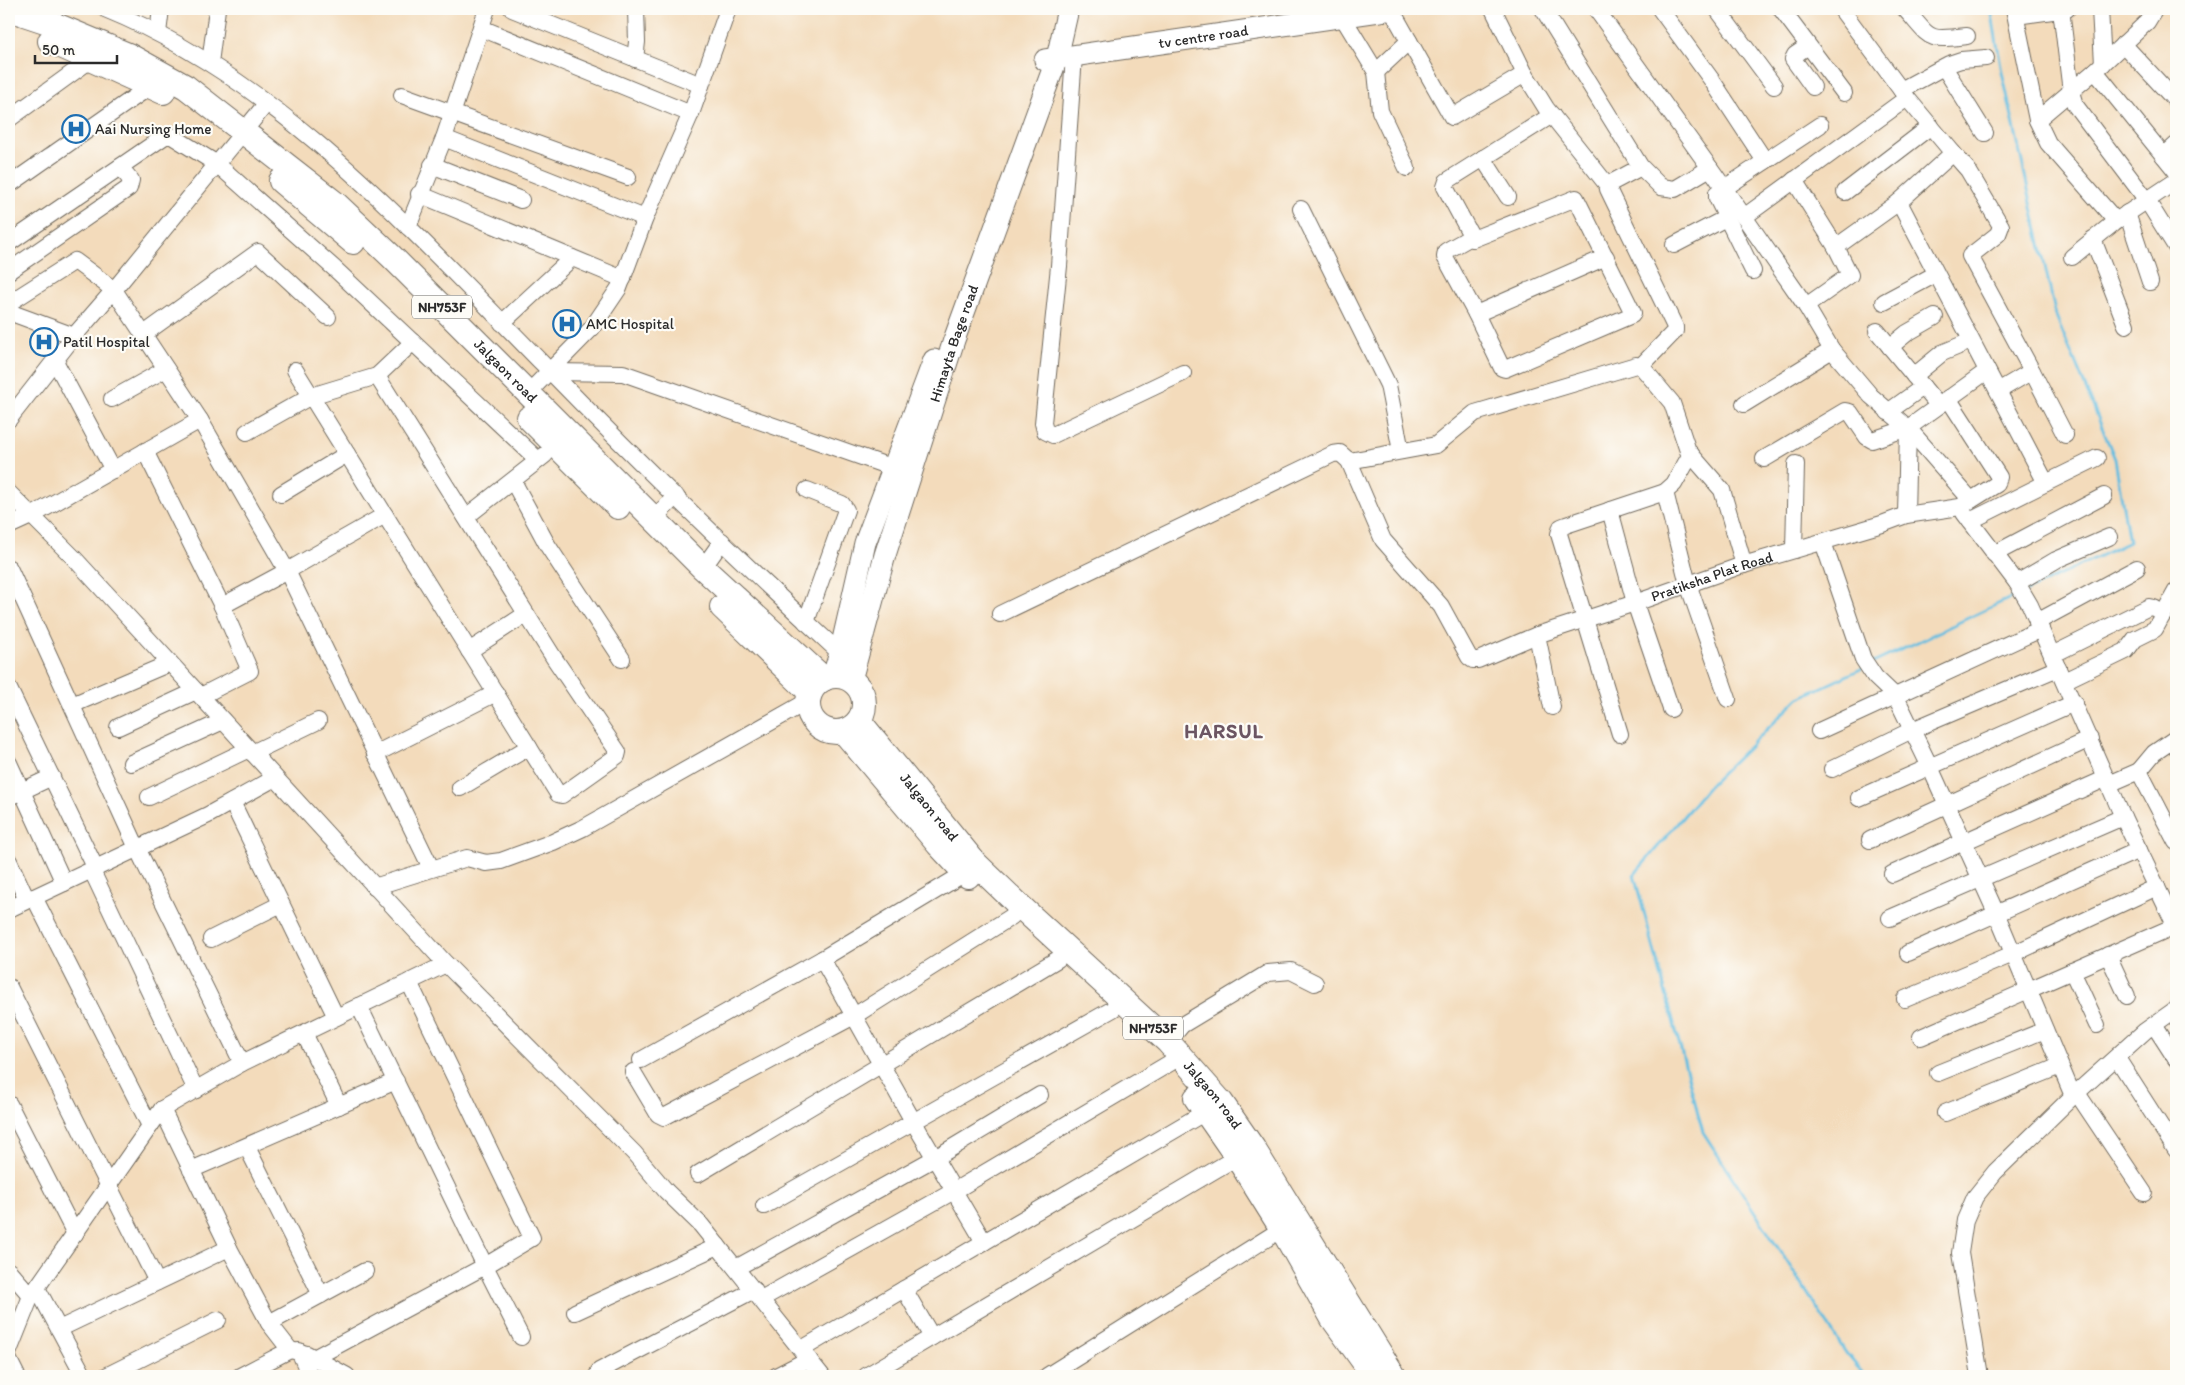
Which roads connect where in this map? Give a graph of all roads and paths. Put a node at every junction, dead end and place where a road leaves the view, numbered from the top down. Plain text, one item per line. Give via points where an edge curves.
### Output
1 (9, 9) edge
2 (105, 9) edge
3 (161, 9) edge
4 (217, 9) edge
5 (487, 9) edge
6 (512, 9) edge
7 (636, 9) edge
8 (728, 9) edge
9 (1054, 9) edge
10 (1068, 9) edge
11 (1392, 9) edge
12 (1493, 9) edge
13 (1543, 9) edge
14 (1596, 9) edge
15 (1660, 9) edge
16 (1717, 9) edge
17 (1781, 9) edge
18 (1841, 9) edge
19 (1905, 9) edge
20 (2063, 9) edge
21 (2100, 9) edge
22 (2155, 9) edge
23 (2015, 12) edge
24 (1342, 16) junction
25 (9, 26) edge
26 (480, 28) junction
27 (158, 33) junction
28 (1967, 36) dead end
29 (1409, 41) junction
30 (2123, 44) junction
31 (1808, 46) junction
32 (93, 58) junction
33 (1058, 58) junction
34 (1986, 58) dead end
35 (635, 59) junction
36 (210, 63) junction
37 (1944, 67) junction
38 (2099, 68) junction
39 (1376, 72) junction
40 (1525, 74) junction
41 (152, 85) junction
42 (701, 85) junction
43 (1774, 86) dead end
44 (1813, 87) dead end
45 (2070, 92) junction
46 (1844, 93) dead end
47 (1904, 94) junction
48 (402, 95) dead end
49 (2176, 102) edge
50 (266, 104) junction
51 (452, 113) junction
52 (691, 114) junction
53 (1552, 115) junction
54 (9, 120) edge
55 (2037, 120) junction
56 (1820, 125) dead end
57 (1931, 126) junction
58 (1984, 133) dead end
59 (239, 137) junction
60 (444, 138) junction
61 (2170, 151) edge
62 (1953, 153) junction
63 (1483, 158) junction
64 (1765, 161) junction
65 (217, 164) junction
66 (432, 165) junction
67 (1640, 166) junction
68 (120, 167) junction
69 (1407, 168) dead end
70 (1710, 168) junction
71 (2176, 171) edge
72 (628, 177) dead end
73 (1794, 180) junction
74 (2176, 181) edge
75 (9, 185) edge
76 (1608, 186) junction
77 (1724, 188) junction
78 (1845, 192) dead end
79 (420, 194) junction
80 (1508, 197) dead end
81 (2146, 199) junction
82 (521, 200) dead end
83 (1899, 202) junction
84 (1301, 209) dead end
85 (1744, 217) junction
86 (2122, 217) junction
87 (645, 218) junction
88 (1726, 218) junction
89 (408, 227) junction
90 (1471, 237) junction
91 (2093, 239) junction
92 (9, 243) edge
93 (1674, 245) dead end
94 (1836, 247) junction
95 (2176, 248) edge
96 (1606, 257) junction
97 (2072, 257) dead end
98 (572, 258) junction
99 (9, 271) edge
100 (1752, 271) dead end
101 (1936, 274) junction
102 (623, 279) junction
103 (2150, 282) dead end
104 (114, 290) junction
105 (1884, 302) dead end
106 (9, 303) edge
107 (1806, 306) junction
108 (1476, 314) junction
109 (328, 317) dead end
110 (1935, 317) dead end
111 (12, 319) edge
112 (502, 323) junction
113 (2126, 325) dead end
114 (1878, 331) dead end
115 (144, 334) junction
116 (74, 336) junction
117 (1971, 341) junction
118 (413, 342) junction
119 (1890, 347) junction
120 (1832, 350) junction
121 (54, 361) junction
122 (1641, 366) junction
123 (166, 369) junction
124 (295, 370) dead end
125 (1987, 371) junction
126 (2032, 371) junction
127 (550, 372) junction
128 (1183, 373) dead end
129 (377, 376) junction
130 (1919, 382) junction
131 (1998, 391) junction
132 (528, 393) junction
133 (311, 396) junction
134 (112, 399) dead end
135 (1943, 401) junction
136 (1744, 404) dead end
137 (1888, 412) junction
138 (9, 419) edge
139 (200, 420) junction
140 (1908, 428) junction
141 (247, 432) dead end
142 (2065, 435) dead end
143 (556, 446) junction
144 (145, 451) junction
145 (1401, 451) junction
146 (346, 454) junction
147 (1691, 454) junction
148 (2097, 458) dead end
149 (1764, 459) dead end
150 (538, 460) junction
151 (1349, 461) junction
152 (1796, 464) dead end
153 (892, 468) junction
154 (113, 470) junction
155 (513, 480) junction
156 (2046, 483) junction
157 (807, 490) dead end
158 (1665, 492) junction
159 (9, 493) edge
160 (281, 494) dead end
161 (676, 496) junction
162 (2104, 496) dead end
163 (1965, 503) junction
164 (1610, 510) junction
165 (384, 514) junction
166 (1906, 515) junction
167 (33, 516) junction
168 (466, 517) junction
169 (653, 519) junction
170 (1970, 521) junction
171 (9, 526) edge
172 (2109, 537) dead end
173 (722, 541) junction
174 (1823, 542) junction
175 (1794, 550) junction
176 (1994, 554) junction
177 (1744, 565) junction
178 (9, 568) edge
179 (703, 568) junction
180 (2137, 568) dead end
181 (287, 571) junction
182 (1688, 584) junction
183 (2019, 587) junction
184 (2176, 591) edge
185 (1635, 603) junction
186 (222, 606) junction
187 (526, 614) junction
188 (1000, 614) dead end
189 (2164, 614) junction
190 (1585, 620) junction
191 (806, 622) junction
192 (2039, 625) junction
193 (1537, 635) junction
194 (469, 651) junction
195 (840, 653) junction
196 (622, 659) dead end
197 (170, 663) junction
198 (2058, 668) junction
199 (825, 686) junction
200 (9, 689) edge
201 (496, 693) junction
202 (199, 694) junction
203 (1896, 697) junction
204 (1728, 699) dead end
205 (2074, 703) junction
206 (72, 705) junction
207 (1552, 707) dead end
208 (1671, 709) dead end
209 (318, 720) dead end
210 (223, 721) junction
211 (118, 727) dead end
212 (851, 727) junction
213 (1912, 730) junction
214 (1818, 731) dead end
215 (1620, 734) dead end
216 (2176, 738) edge
217 (2090, 739) junction
218 (529, 747) junction
219 (251, 751) junction
220 (375, 754) junction
221 (9, 763) edge
222 (131, 763) dead end
223 (1930, 767) junction
224 (1832, 769) dead end
225 (2139, 771) junction
226 (52, 777) junction
227 (275, 778) junction
228 (2108, 781) junction
229 (460, 788) dead end
230 (15, 794) edge
231 (149, 797) dead end
232 (1860, 798) dead end
233 (232, 802) junction
234 (1947, 804) junction
235 (2123, 816) junction
236 (1870, 840) dead end
237 (1964, 840) junction
238 (2176, 842) edge
239 (137, 848) junction
240 (2139, 850) junction
241 (9, 861) edge
242 (431, 868) junction
243 (970, 868) junction
244 (94, 870) junction
245 (1892, 874) dead end
246 (1981, 880) junction
247 (64, 883) junction
248 (374, 887) junction
249 (2157, 887) junction
250 (31, 899) junction
251 (281, 904) junction
252 (9, 909) edge
253 (1016, 912) junction
254 (1996, 915) junction
255 (1890, 918) dead end
256 (2176, 926) edge
257 (211, 939) dead end
258 (1908, 953) dead end
259 (2013, 954) junction
260 (2108, 955) junction
261 (822, 959) junction
262 (1058, 959) junction
263 (446, 964) junction
264 (2072, 971) junction
265 (409, 982) junction
266 (1315, 984) dead end
267 (9, 987) edge
268 (2028, 991) junction
269 (2127, 996) dead end
270 (1905, 999) dead end
271 (359, 1006) junction
272 (1113, 1009) junction
273 (2176, 1009) edge
274 (854, 1016) junction
275 (336, 1017) junction
276 (2097, 1025) dead end
277 (2154, 1025) junction
278 (2045, 1030) junction
279 (304, 1033) junction
280 (1921, 1037) dead end
281 (1172, 1055) junction
282 (2116, 1058) junction
283 (2176, 1059) edge
284 (242, 1063) junction
285 (881, 1065) junction
286 (2060, 1066) junction
287 (1938, 1073) dead end
288 (396, 1082) junction
289 (196, 1090) junction
290 (2075, 1094) junction
291 (1040, 1095) dead end
292 (9, 1104) edge
293 (340, 1106) junction
294 (162, 1109) junction
295 (1207, 1111) junction
296 (1945, 1113) dead end
297 (912, 1121) junction
298 (150, 1126) junction
299 (247, 1147) junction
300 (2176, 1150) edge
301 (1238, 1157) junction
302 (935, 1158) junction
303 (192, 1170) junction
304 (698, 1174) dead end
305 (108, 1186) junction
306 (954, 1191) junction
307 (2144, 1193) dead end
308 (764, 1206) dead end
309 (1282, 1230) junction
310 (74, 1234) junction
311 (984, 1242) junction
312 (718, 1246) junction
313 (229, 1248) junction
314 (486, 1266) junction
315 (736, 1268) junction
316 (9, 1271) edge
317 (365, 1271) dead end
318 (157, 1282) junction
319 (904, 1289) junction
320 (34, 1292) junction
321 (757, 1294) junction
322 (321, 1295) junction
323 (575, 1312) dead end
324 (218, 1320) dead end
325 (269, 1323) junction
326 (59, 1329) junction
327 (932, 1337) junction
328 (521, 1338) dead end
329 (9, 1351) edge
330 (301, 1353) junction
331 (805, 1354) junction
332 (9, 1360) edge
333 (247, 1375) edge
334 (17, 1376) edge
335 (84, 1376) edge
336 (106, 1376) edge
337 (310, 1376) edge
338 (347, 1376) edge
339 (597, 1376) edge
340 (776, 1376) edge
341 (822, 1376) edge
342 (866, 1376) edge
343 (1047, 1376) edge
344 (1374, 1376) edge
345 (1394, 1376) edge
346 (1980, 1376) edge

1 - 59 highway, Jalgaon road / NH753F via 128,55 186,87
2 - 27 street
3 - 27 street
4 - 36 street
5 - 26 street
6 - 35 street
7 - 35 street
8 - 42 street
9 - 33 main road
10 - 33 main road, Himayta Bage road
11 - 24 main road, tv centre road
11 - 29 street
12 - 40 street
13 - 67 street
14 - 70 street
15 - 64 street via 1711,78
16 - 43 street
17 - 31 street
18 - 47 street
19 - 28 street via 1930,37
20 - 23 street
20 - 45 street
21 - 38 street
22 - 30 street via 2147,22
23 - 55 street
24 - 33 main road, tv centre road
24 - 39 street
25 - 32 highway, Jalgaon road / NH753F
26 - 51 street
26 - 52 street
27 - 36 street
29 - 39 street
29 - 40 street via 1452,117
30 - 38 street
30 - 49 street
31 - 44 street via 1793,59
31 - 46 street
32 - 41 highway, Jalgaon road / NH753F
32 - 54 street
33 - 128 street via 1059,266 1043,423 1045,431 1053,434
33 - 153 main road via 971,262
33 - 199 main road, Himayta Bage road via 954,340 885,555
34 - 37 street via 1961,60
35 - 42 street
36 - 50 street
37 - 47 street
37 - 58 street
38 - 45 street
38 - 61 street
39 - 69 street via 1380,112
40 - 53 street
41 - 59 highway, Jalgaon road / NH753F
41 - 75 street
42 - 52 street
45 - 55 street
45 - 81 street via 2080,113
47 - 57 street
47 - 73 street
48 - 51 street
50 - 59 street
50 - 89 street via 328,154
51 - 60 street
51 - 72 street
52 - 87 street
53 - 63 street
53 - 76 street
55 - 86 street via 2048,143
56 - 64 street
57 - 62 street
57 - 78 street
59 - 65 street
59 - 132 highway, Jalgaon road / NH753F via 336,204
59 - 143 highway, Jalgaon road / NH753F via 414,300
60 - 66 street
60 - 87 street
61 - 71 street
62 - 83 street
62 - 126 street via 1968,170 2000,226 1998,234 1970,256
63 - 80 street
63 - 90 street via 1447,181 1444,187
64 - 77 street
65 - 68 street via 168,135
65 - 104 street
65 - 118 street
66 - 79 street
66 - 82 street
67 - 70 street via 1665,189 1679,188
67 - 76 street
68 - 92 street
68 - 99 street via 131,180 129,188
70 - 77 street
73 - 85 street
73 - 94 street
74 - 81 street
76 - 122 street via 1675,327 1675,331
77 - 85 street
77 - 88 street via 1716,196
79 - 89 street
79 - 98 street
81 - 86 street
81 - 95 street
83 - 94 street
83 - 101 street
84 - 145 street via 1388,385
85 - 107 street
86 - 91 street
86 - 103 street
87 - 102 street
88 - 93 street
88 - 100 street
89 - 112 street
90 - 96 street via 1476,239 1576,198
90 - 108 street via 1445,254
91 - 97 street
91 - 113 street
94 - 107 street via 1850,274
96 - 108 street
96 - 108 street via 1633,313 1630,317 1505,369 1498,365
98 - 102 street
98 - 112 street
101 - 105 street
101 - 117 street
102 - 127 street via 592,328
104 - 106 street via 75,261
104 - 115 street
104 - 116 street
107 - 120 street
109 - 115 street via 258,252
110 - 119 street
111 - 116 street
112 - 127 street
114 - 119 street
115 - 123 street
116 - 121 street
117 - 125 street
117 - 130 street via 1942,353
118 - 129 street
118 - 150 street
119 - 130 street
120 - 136 street
120 - 137 street
121 - 138 street
121 - 154 street
122 - 145 street via 1475,413 1436,444
122 - 147 street via 1672,403
123 - 134 street
123 - 139 street
124 - 133 street
125 - 131 street
125 - 135 street
126 - 131 street
126 - 142 street
127 - 132 street
127 - 153 street via 623,373
127 - 161 street
129 - 133 street
129 - 168 street
130 - 135 street
130 - 137 street
131 - 156 street
132 - 169 highway, Jalgaon road / NH753F
133 - 141 street
133 - 146 street
135 - 140 street
135 - 163 street via 1999,478 1997,484
137 - 140 street
139 - 144 street
139 - 181 street
140 - 149 street via 1872,440 1850,412 1845,411
140 - 163 street
140 - 166 street
143 - 150 street
143 - 199 highway, Jalgaon road / NH753F
144 - 154 street
144 - 186 street
145 - 151 street
146 - 160 street
146 - 165 street
147 - 158 street via 1674,484
147 - 177 street via 1722,490
148 - 156 street
150 - 155 street
151 - 188 street via 1340,453 1333,454
151 - 193 street, Pratiksha Plat Road via 1384,540 1440,606 1469,657 1478,660
152 - 175 street
153 - 195 main road via 865,543
154 - 167 street
155 - 168 street
155 - 196 street via 548,546
156 - 170 street
157 - 191 street via 842,504 846,510
158 - 164 street
158 - 182 street
159 - 167 street
161 - 169 street
161 - 173 street
162 - 176 street
163 - 166 street, Pratiksha Plat Road
163 - 170 street
164 - 185 street
164 - 190 street via 1561,527 1558,534
165 - 181 street
165 - 194 street
166 - 174 street, Pratiksha Plat Road
167 - 171 street
167 - 197 street
168 - 187 street
169 - 179 highway, Jalgaon road / NH753F
170 - 176 street
172 - 183 street via 2056,560
173 - 179 street
173 - 191 street
174 - 175 street, Pratiksha Plat Road
174 - 203 street via 1863,660 1874,677
175 - 177 street, Pratiksha Plat Road
176 - 183 street
177 - 182 street, Pratiksha Plat Road
178 - 206 street
179 - 199 highway, Jalgaon road / NH753F
180 - 192 street
181 - 186 street
181 - 220 street
182 - 185 street, Pratiksha Plat Road
182 - 204 street
183 - 192 street
184 - 189 street
185 - 190 street, Pratiksha Plat Road
185 - 208 street
186 - 202 street via 250,671
187 - 194 street
187 - 218 street via 619,754 560,795
189 - 198 street via 2155,629 2135,638 2126,651
189 - 198 street via 2149,607
190 - 193 street, Pratiksha Plat Road
190 - 215 street
191 - 195 street
192 - 198 street
192 - 203 street
193 - 207 street
194 - 201 street
195 - 199 main road
197 - 202 street
197 - 206 street
198 - 205 street
198 - 213 street
199 - 212 highway via 858,686 865,704
199 - 212 highway via 808,711 818,726 826,731
199 - 242 street via 554,842 501,861 486,863 467,858
200 - 226 street
201 - 218 street
201 - 220 street
202 - 210 street
202 - 211 street
203 - 213 street
203 - 214 street
205 - 217 street
205 - 223 street
206 - 239 street
209 - 219 street
210 - 219 street
210 - 222 street
212 - 243 highway, Jalgaon road / NH753F
213 - 223 street
213 - 224 street
216 - 225 street via 2154,753
217 - 228 street
217 - 234 street
218 - 229 street
219 - 227 street
219 - 231 street
220 - 242 street
221 - 230 street
223 - 232 street
223 - 234 street
225 - 228 street
225 - 238 street
226 - 230 street
226 - 244 street
227 - 233 street
227 - 248 street
228 - 235 street
228 - 237 street
230 - 247 street
233 - 239 street
233 - 251 street
234 - 236 street
234 - 237 street
235 - 240 street
235 - 246 street
237 - 245 street
237 - 246 street
239 - 244 street
239 - 284 street
240 - 249 street
240 - 254 street
241 - 250 street
242 - 248 street
243 - 253 highway, Jalgaon road / NH753F
243 - 261 street
244 - 247 street
244 - 289 street
246 - 254 street
246 - 255 street
247 - 250 street
248 - 263 street
249 - 256 street
249 - 259 street
250 - 252 street
250 - 298 street
251 - 257 street
251 - 275 street
253 - 262 highway, Jalgaon road / NH753F
253 - 274 street
253 - 281 highway, Jalgaon road / NH753F
254 - 258 street
254 - 259 street
256 - 260 street
259 - 268 street
259 - 270 street
260 - 264 street
260 - 269 street
261 - 274 street
261 - 274 street via 637,1066 658,1114 664,1117
262 - 272 highway, Jalgaon road / NH753F
262 - 285 street
263 - 265 street
263 - 312 street via 634,1153
264 - 268 street
264 - 276 street
265 - 271 street
265 - 314 street via 532,1238
266 - 281 street via 1292,970 1268,974 1182,1025
267 - 305 street
268 - 278 street
268 - 280 street
271 - 275 street
271 - 288 street
272 - 281 highway, Jalgaon road / NH753F
272 - 297 street
273 - 277 street
274 - 285 street
275 - 279 street
277 - 282 street
277 - 283 street
278 - 286 street
278 - 287 street
279 - 284 street
279 - 293 street
281 - 295 highway, Jalgaon road / NH753F
281 - 306 street
281 - 345 highway, Jalgaon road / NH753F via 1221,1102 1253,1148
282 - 290 street
282 - 300 street
284 - 289 street
285 - 297 street
285 - 304 street
286 - 290 street
286 - 296 street
288 - 293 street
288 - 314 street
289 - 294 street
290 - 307 street
290 - 346 street via 1995,1172 1975,1197 1964,1220 1960,1253
291 - 302 street
292 - 310 street
293 - 299 street
294 - 298 street
294 - 303 street
295 - 301 highway, Jalgaon road / NH753F
295 - 311 street
297 - 302 street
297 - 308 street
298 - 305 street
299 - 303 street
299 - 322 street
301 - 309 highway, Jalgaon road / NH753F
301 - 327 street
302 - 306 street
302 - 315 street
303 - 313 street
305 - 310 street
305 - 318 street
306 - 311 street
306 - 321 street
309 - 343 street
309 - 344 highway, Jalgaon road / NH753F via 1333,1319
310 - 320 street
311 - 319 street
312 - 315 street
312 - 323 street
313 - 318 street
313 - 325 street
314 - 328 street
314 - 330 street
315 - 321 street
316 - 320 street
317 - 322 street
318 - 326 street
319 - 327 street
319 - 331 street
320 - 326 street
320 - 329 street
321 - 331 street
321 - 339 street via 599,1371
322 - 325 street
324 - 336 street
325 - 330 street
326 - 335 street
327 - 342 street
330 - 333 street
330 - 337 street
330 - 338 street
331 - 340 street
331 - 341 street
332 - 334 street

